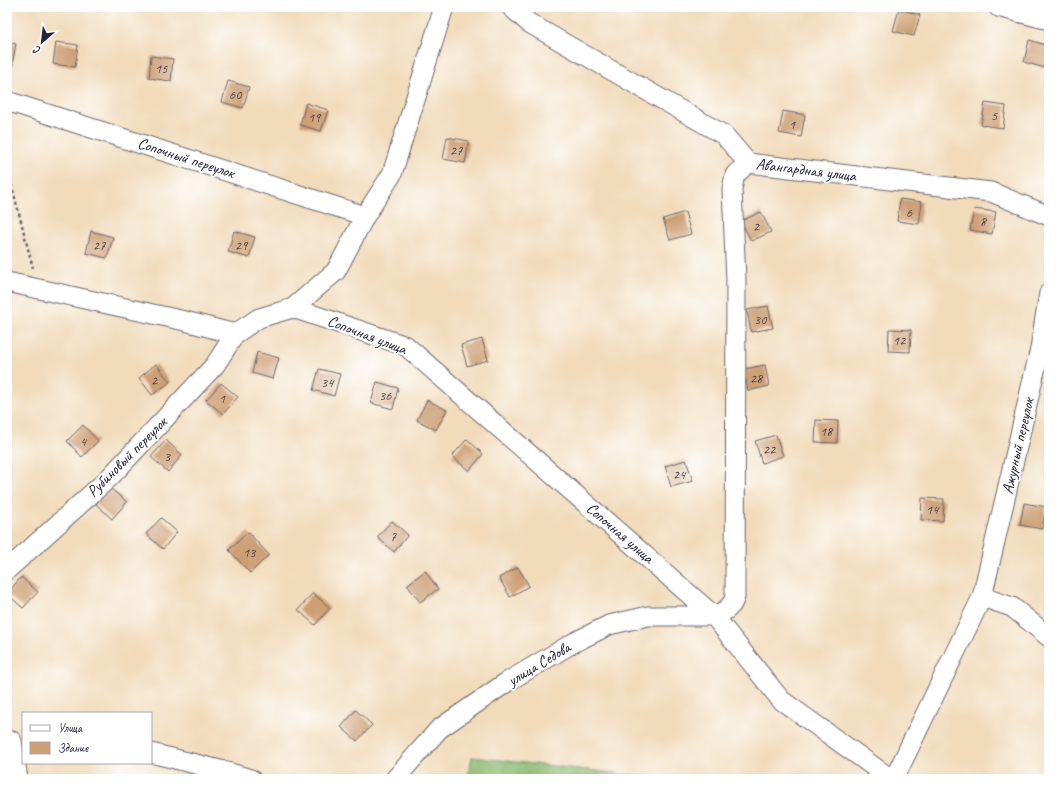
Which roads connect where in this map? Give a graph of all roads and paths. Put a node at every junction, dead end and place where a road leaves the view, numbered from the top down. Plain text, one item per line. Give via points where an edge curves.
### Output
1 (444, 7) edge
2 (511, 7) edge
3 (998, 7) edge
4 (1049, 20) edge
5 (7, 101) edge
6 (748, 163) junction
7 (7, 167) edge
8 (365, 216) junction
9 (1049, 216) edge
10 (7, 282) edge
11 (38, 290) junction
12 (1049, 293) edge
13 (292, 308) junction
14 (235, 334) junction
15 (1045, 353) edge
16 (7, 570) edge
17 (982, 597) junction
18 (714, 616) junction
19 (1049, 637) edge
20 (14, 741) edge
21 (152, 753) edge
22 (18, 779) edge
23 (251, 779) edge
24 (395, 779) edge
25 (893, 779) edge

1 - 8 street via 392,174
2 - 6 street, Авангардная улица via 529,23 724,135
3 - 4 street
5 - 8 street, Сопочный переулок
6 - 9 street, Авангардная улица via 991,192
6 - 18 street via 734,175 732,189 736,280 735,597 726,610
7 - 11 path
8 - 13 street via 336,271
10 - 11 street
11 - 14 street
12 - 15 street, Ажурный переулок
13 - 14 street via 259,318
13 - 18 street, Сопочная улица via 406,346
14 - 16 street, Рубиновый переулок via 215,365 110,477
15 - 17 street, Ажурный переулок
17 - 19 street via 1012,607
17 - 25 street, Ажурный переулок
18 - 24 street, улица Седова via 648,616 608,625 507,682 439,729
18 - 25 street, Сопочная улица via 781,700
20 - 22 street
21 - 23 street

